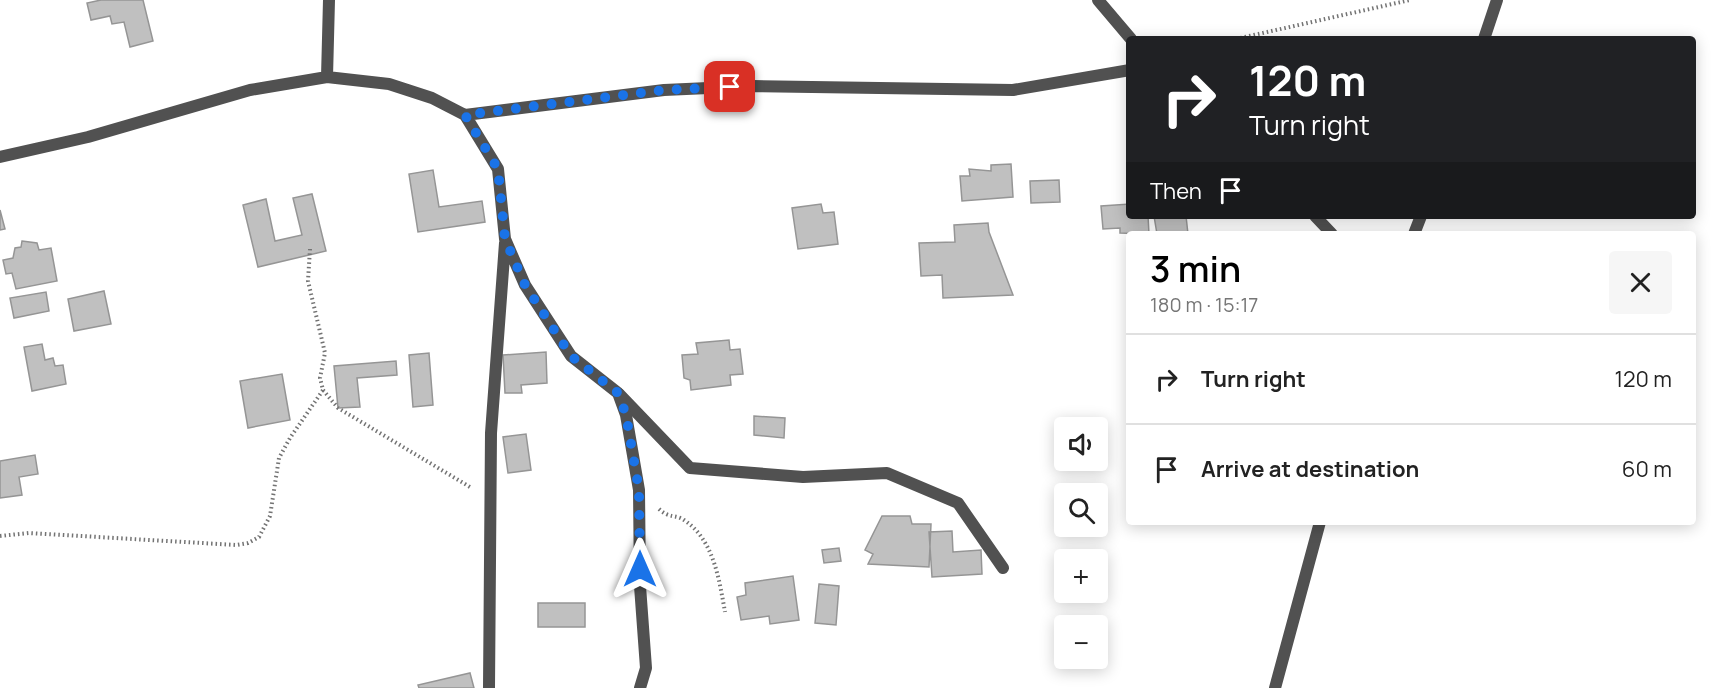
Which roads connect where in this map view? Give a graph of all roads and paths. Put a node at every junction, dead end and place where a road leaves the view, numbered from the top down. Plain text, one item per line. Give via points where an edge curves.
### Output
1 (329, 0) edge
2 (1098, 0) edge
3 (1410, 0) edge
4 (1497, 0) edge
5 (1128, 36) edge
6 (1249, 36) edge
7 (1485, 36) edge
8 (1126, 71) edge
9 (327, 77) junction
10 (465, 115) junction
11 (0, 157) edge
12 (1318, 219) edge
13 (1329, 231) edge
14 (505, 239) junction
15 (310, 249) dead end
16 (324, 390) junction
17 (618, 393) junction
18 (639, 490) junction
19 (491, 500) junction
20 (1319, 525) edge
21 (0, 536) edge
22 (1003, 568) dead end
23 (725, 612) dead end
24 (489, 688) edge
25 (640, 688) edge
26 (1275, 688) edge

1 - 9 street
2 - 5 street
3 - 6 path
4 - 7 street
8 - 10 street via 1013,90 753,86 664,90
9 - 10 street via 389,84 432,98
9 - 11 street via 250,90 88,137
10 - 14 street via 498,169
12 - 13 street
14 - 17 street via 525,285 571,356
14 - 19 street via 491,434
15 - 16 path via 308,281 325,353 320,378
16 - 19 path via 338,408
16 - 21 path via 279,458 270,516 259,537 249,543
17 - 18 street via 626,415
17 - 22 street via 690,468 803,477 887,473 958,503
18 - 23 path via 667,516 682,519 700,534 717,569
18 - 25 street via 646,668
19 - 24 street
20 - 26 street

